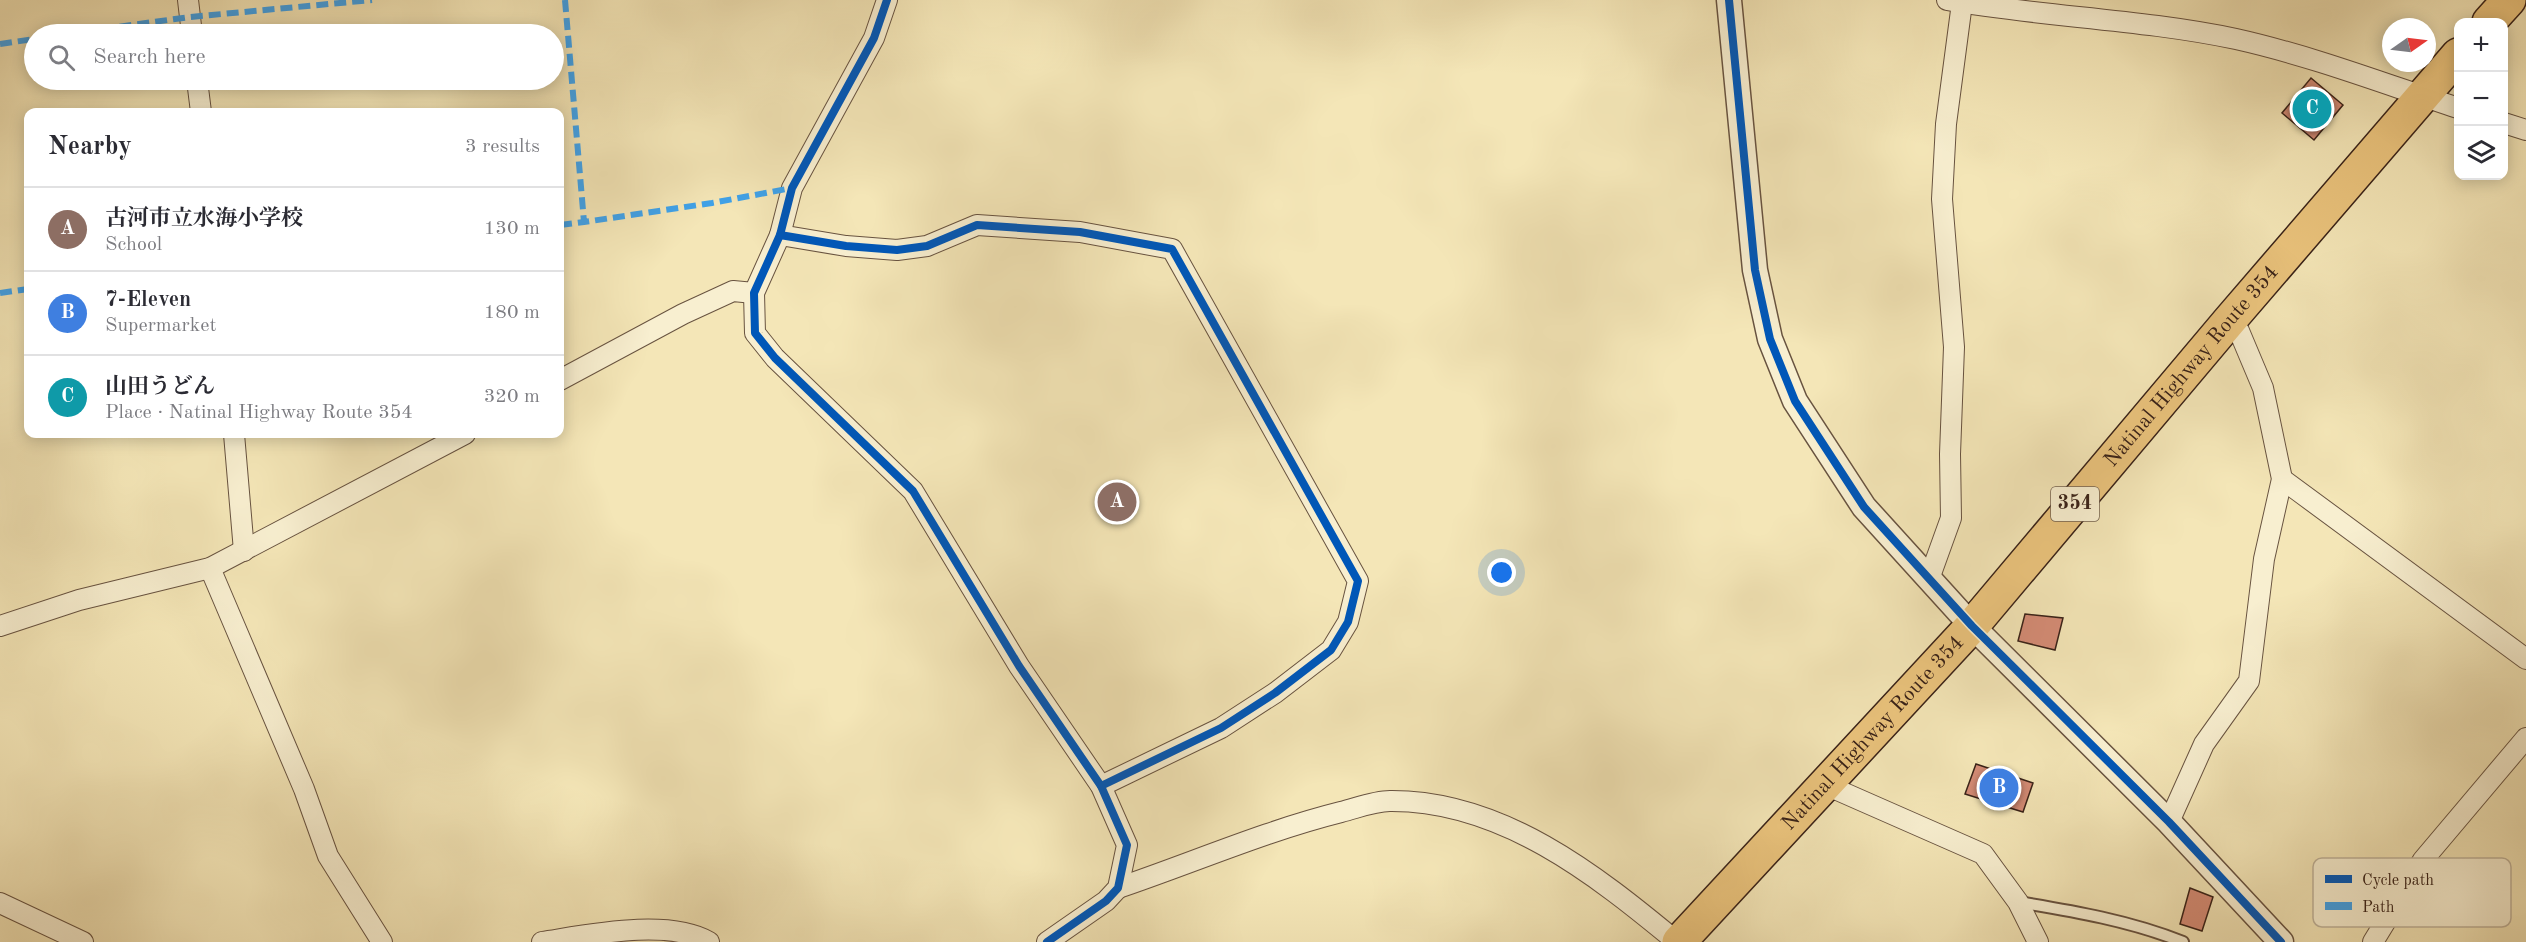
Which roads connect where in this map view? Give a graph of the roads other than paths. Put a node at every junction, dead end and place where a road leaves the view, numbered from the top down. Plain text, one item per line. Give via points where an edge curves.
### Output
1 (188, 0) edge
2 (887, 0) edge
3 (1729, 0) edge
4 (2509, 0) edge
5 (1955, 1) edge
6 (2493, 18) edge
7 (191, 24) edge
8 (2454, 59) edge
9 (198, 90) edge
10 (2421, 96) junction
11 (2454, 107) edge
12 (200, 108) edge
13 (2508, 124) edge
14 (2526, 130) edge
15 (780, 235) junction
16 (754, 294) junction
17 (2229, 321) junction
18 (564, 378) edge
19 (234, 438) edge
20 (457, 438) edge
21 (2282, 479) junction
22 (244, 551) junction
23 (210, 568) junction
24 (1929, 579) junction
25 (0, 626) edge
26 (1972, 626) junction
27 (2526, 659) edge
28 (2526, 738) edge
29 (1826, 784) junction
30 (1101, 786) junction
31 (2169, 822) junction
32 (2424, 858) edge
33 (1118, 888) junction
34 (2018, 902) junction
35 (0, 903) edge
36 (2382, 927) edge
37 (83, 942) edge
38 (382, 942) edge
39 (542, 942) edge
40 (709, 942) edge
41 (1047, 942) edge
42 (1678, 942) edge
43 (2038, 942) edge
44 (2183, 942) edge
45 (2281, 942) edge
46 (2373, 942) edge

1 - 7 street
2 - 15 street via 874,38 792,188
3 - 24 street via 1755,270 1770,339 1796,401 1831,460 1864,507
4 - 6 highway
5 - 10 street via 2187,30 2237,40
5 - 24 street via 1942,199 1954,346 1951,518
8 - 10 highway, Natinal Highway Route 354 / 354
9 - 12 street
10 - 11 street
10 - 17 highway, Natinal Highway Route 354 / 354
13 - 14 street
15 - 16 street
15 - 30 street via 897,250 927,246 977,225 1080,232 1172,249 1358,581 1348,622 1331,650 1221,728
16 - 18 street via 733,291
16 - 30 street via 755,333 775,358 913,491 1020,666
17 - 21 street via 2239,331 2263,388
17 - 26 highway, Natinal Highway Route 354 / 354
19 - 22 street
20 - 22 street
21 - 27 street
21 - 31 street via 2264,559 2249,681 2204,744
22 - 23 street
23 - 25 street via 79,600
23 - 38 street via 304,789 328,856
24 - 26 street
26 - 29 highway, Natinal Highway Route 354 / 354
26 - 31 street
28 - 32 street
29 - 34 street via 1983,854
29 - 42 highway, Natinal Highway Route 354 / 354
30 - 33 street via 1127,845
31 - 45 street
33 - 41 street via 1106,901
33 - 42 street via 1311,820 1388,800 1446,805 1515,831 1561,854
34 - 43 street
34 - 44 lane via 2072,911
35 - 37 street
36 - 46 street
39 - 40 street via 659,930 698,936

